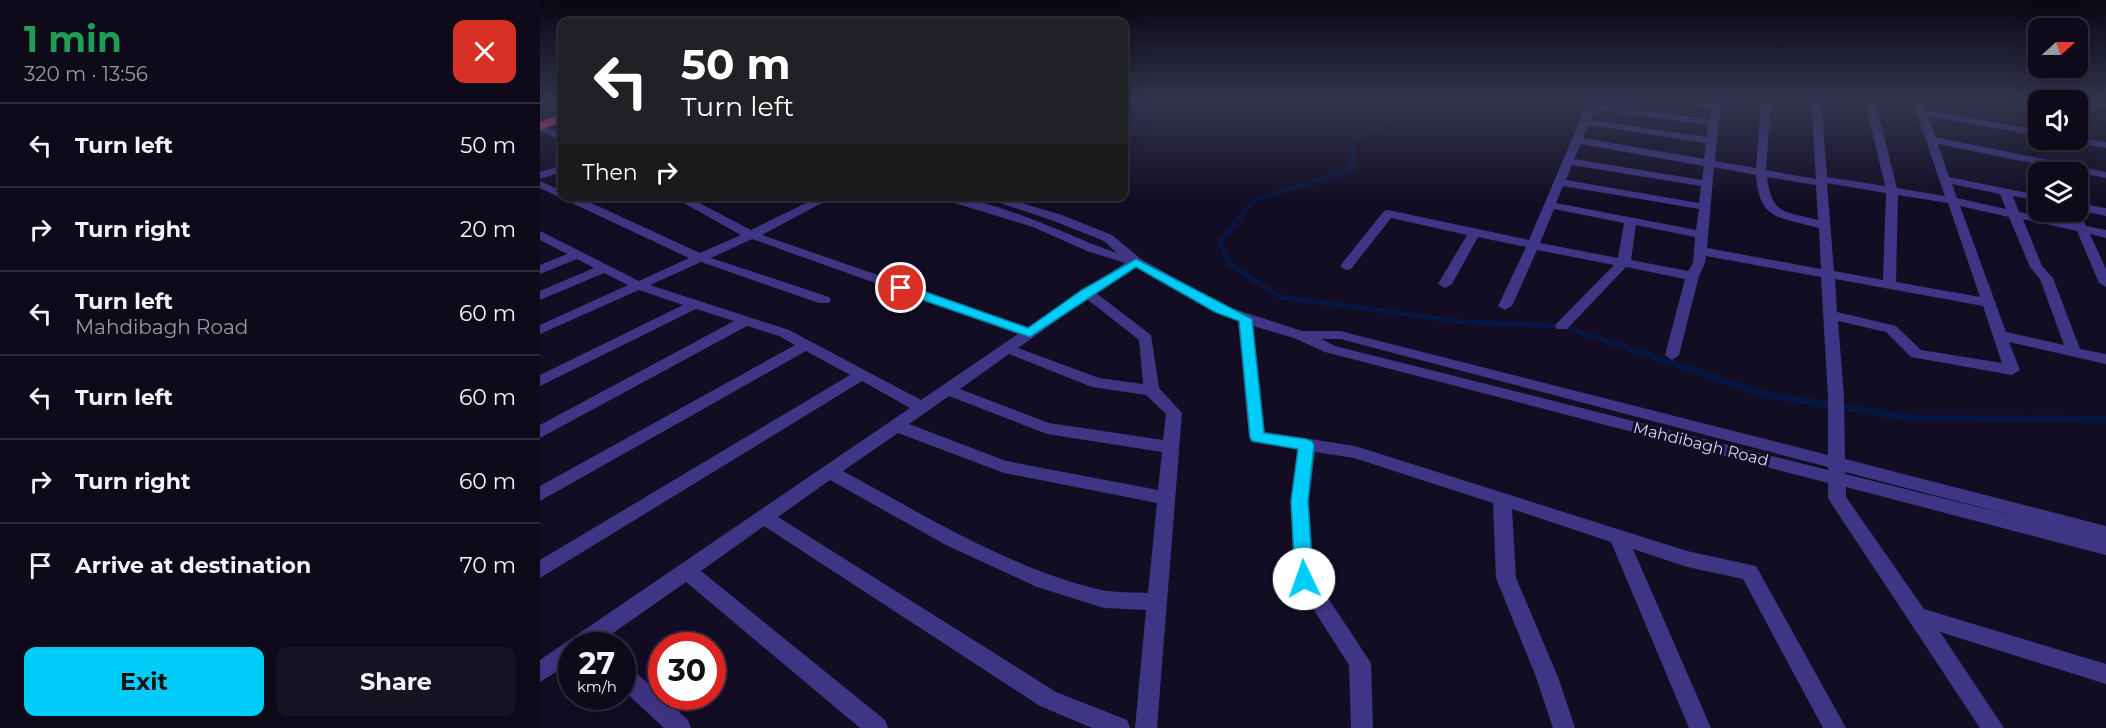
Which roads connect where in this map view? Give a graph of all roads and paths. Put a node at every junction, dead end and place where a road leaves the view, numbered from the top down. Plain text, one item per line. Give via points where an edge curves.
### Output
1 (1580, 134) edge
2 (1665, 134) edge
3 (1713, 134) edge
4 (1764, 134) edge
5 (1818, 134) edge
6 (1878, 134) edge
7 (1928, 134) edge
8 (1930, 139) junction
9 (1577, 140) junction
10 (1712, 141) junction
11 (2088, 142) edge
12 (2106, 145) edge
13 (1569, 161) junction
14 (1710, 163) junction
15 (558, 169) edge
16 (1761, 172) junction
17 (2106, 175) edge
18 (540, 176) edge
19 (1945, 179) junction
20 (1821, 181) junction
21 (1559, 182) junction
22 (540, 184) edge
23 (1707, 184) junction
24 (1892, 190) junction
25 (2005, 191) junction
26 (558, 193) edge
27 (2028, 196) edge
28 (575, 201) edge
29 (686, 201) edge
30 (820, 201) edge
31 (955, 201) edge
32 (1001, 201) edge
33 (1954, 201) junction
34 (1550, 205) junction
35 (1705, 207) junction
36 (2088, 208) edge
37 (2106, 212) edge
38 (2013, 213) junction
39 (1630, 222) junction
40 (2078, 222) edge
41 (1824, 226) junction
42 (2080, 228) junction
43 (1475, 232) junction
44 (2106, 234) edge
45 (751, 235) junction
46 (1702, 235) junction
47 (542, 238) edge
48 (1533, 245) junction
49 (1700, 250) junction
50 (577, 254) junction
51 (700, 258) junction
52 (1136, 262) junction
53 (1624, 262) junction
54 (1346, 266) dead end
55 (604, 268) junction
56 (540, 270) edge
57 (1828, 272) junction
58 (1692, 276) junction
59 (2106, 283) edge
60 (1889, 284) junction
61 (1444, 285) dead end
62 (639, 286) junction
63 (1086, 293) junction
64 (540, 296) edge
65 (824, 300) dead end
66 (1989, 303) junction
67 (696, 304) junction
68 (1505, 306) dead end
69 (1830, 315) junction
70 (1245, 319) junction
71 (746, 321) junction
72 (1562, 326) dead end
73 (540, 330) edge
74 (1030, 333) junction
75 (2000, 335) junction
76 (805, 345) junction
77 (1008, 349) junction
78 (2074, 351) junction
79 (1672, 355) dead end
80 (2106, 359) edge
81 (861, 375) junction
82 (540, 381) edge
83 (949, 390) junction
84 (1151, 390) junction
85 (923, 408) junction
86 (897, 426) junction
87 (540, 432) edge
88 (1306, 445) junction
89 (1171, 447) junction
90 (1836, 470) junction
91 (830, 472) junction
92 (540, 494) edge
93 (1167, 498) junction
94 (1502, 500) junction
95 (764, 518) junction
96 (2106, 532) edge
97 (1618, 537) junction
98 (2106, 547) edge
99 (540, 570) edge
100 (687, 571) junction
101 (1157, 602) junction
102 (1917, 616) junction
103 (600, 632) edge
104 (558, 660) edge
105 (540, 672) edge
106 (2106, 674) edge
107 (636, 687) edge
108 (680, 728) edge
109 (877, 728) edge
110 (1119, 728) edge
111 (1146, 728) edge
112 (1362, 728) edge
113 (1564, 728) edge
114 (1700, 728) edge
115 (1835, 728) edge
116 (1993, 728) edge

1 - 9 street
2 - 10 street
3 - 10 street
4 - 16 street
5 - 20 street
6 - 24 street
7 - 8 street
8 - 17 street
8 - 19 street
9 - 13 street
9 - 14 street
10 - 14 street
11 - 12 street
13 - 21 street
13 - 23 street
14 - 16 street
14 - 23 street
15 - 18 street
16 - 20 street
16 - 41 street via 1767,207
19 - 25 street
19 - 33 street
20 - 24 street
20 - 41 street
21 - 34 street
21 - 35 street
22 - 26 street
23 - 35 street
24 - 33 street
24 - 60 street
25 - 27 street
25 - 38 street
28 - 51 street
29 - 45 street
30 - 45 street
31 - 52 street, Mahdibagh Road via 1037,224 1091,248
32 - 52 street, Mahdibagh Road via 1108,238
33 - 38 street
33 - 66 street
34 - 39 street
34 - 48 street
35 - 46 street
36 - 37 street
38 - 42 street
38 - 78 street via 2037,267 2046,278
39 - 46 street
39 - 53 street
40 - 42 street
41 - 57 street
42 - 44 street
42 - 59 street
43 - 48 street
43 - 54 street via 1388,214
43 - 61 street
45 - 51 street
45 - 74 street
46 - 49 street
47 - 50 street
48 - 53 street
48 - 68 street
49 - 57 street
49 - 58 street via 1700,262
50 - 55 street
50 - 56 street
51 - 62 street
51 - 65 street
52 - 63 street
52 - 70 street, Mahdibagh Road
53 - 58 street
53 - 72 street
55 - 62 street
55 - 64 street
57 - 60 street
57 - 69 street
58 - 79 street
60 - 66 street
62 - 67 street
62 - 73 street
63 - 74 street
63 - 84 street via 1146,338
66 - 75 street
67 - 71 street
67 - 82 street
69 - 75 street via 1891,329 1916,354 2012,370
69 - 90 street
70 - 88 street via 1257,437
70 - 90 street, Mahdibagh Road via 1330,349
71 - 76 street via 784,333
71 - 87 street
74 - 77 street
75 - 78 street
76 - 81 street
76 - 92 street
77 - 83 street
77 - 84 street via 1097,383
78 - 80 street
81 - 85 street
81 - 99 street
83 - 85 street
83 - 89 street via 1047,428
84 - 89 street via 1174,412
85 - 86 street
86 - 91 street
86 - 93 street via 1005,467
88 - 94 street via 1355,452
88 - 112 street via 1299,501 1304,579 1360,663
89 - 93 street
90 - 96 street, Mahdibagh Road
90 - 98 street, Mahdibagh Road
90 - 102 street via 1837,498
91 - 95 street
91 - 101 street via 953,540 1044,581 1104,599
93 - 101 street
94 - 97 street
94 - 113 street via 1506,578
95 - 100 street
95 - 110 street via 1048,699
97 - 114 street
97 - 115 street via 1687,559 1749,572
100 - 103 street
100 - 109 street
101 - 111 street
102 - 106 street
102 - 116 street
104 - 105 street
107 - 108 street

